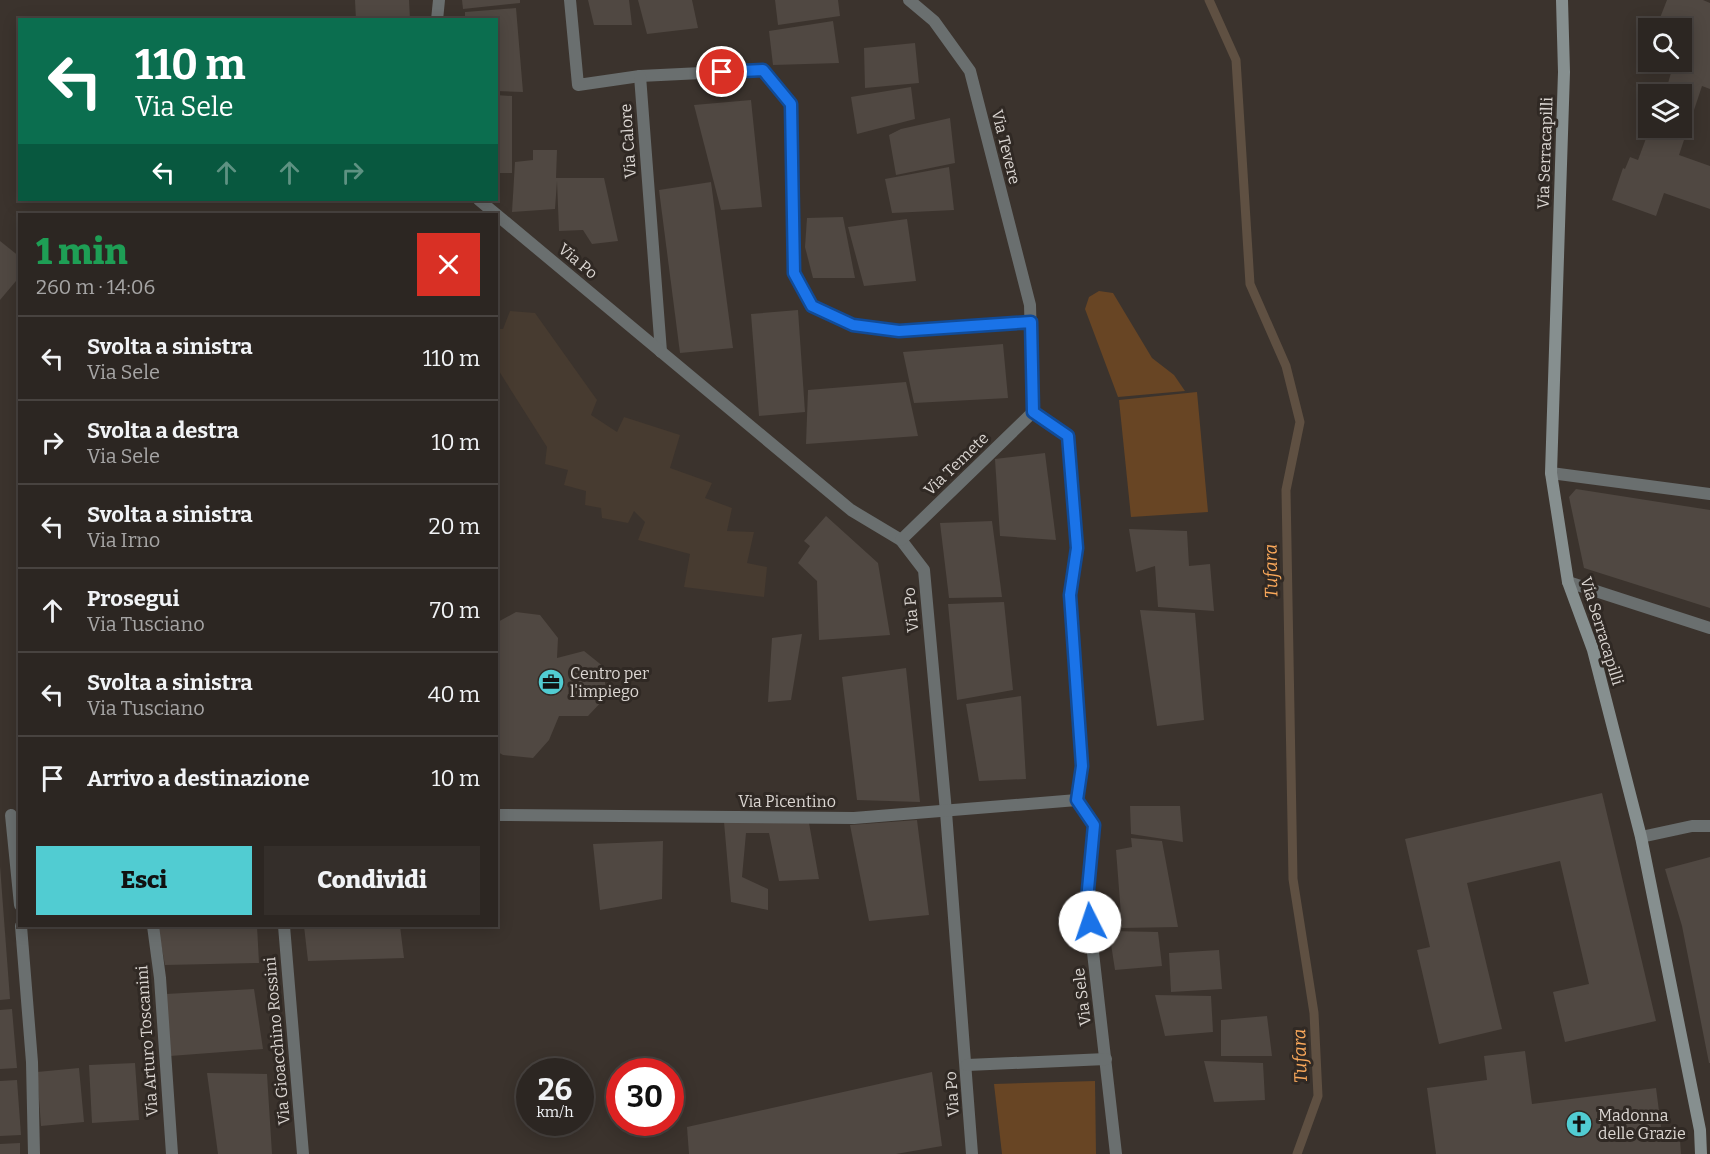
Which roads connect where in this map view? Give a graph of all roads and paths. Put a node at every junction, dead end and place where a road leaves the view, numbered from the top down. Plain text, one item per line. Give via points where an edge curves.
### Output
1 (439, 0) edge
2 (570, 0) edge
3 (909, 0) edge
4 (1562, 0) edge
5 (437, 18) edge
6 (640, 76) junction
7 (480, 201) edge
8 (495, 213) edge
9 (498, 216) edge
10 (1031, 322) junction
11 (661, 351) junction
12 (1033, 412) junction
13 (1551, 473) junction
14 (1710, 494) edge
15 (902, 540) junction
16 (1568, 582) junction
17 (1710, 628) edge
18 (1077, 800) junction
19 (946, 812) junction
20 (498, 815) edge
21 (10, 816) edge
22 (1710, 826) edge
23 (1641, 837) junction
24 (18, 887) edge
25 (21, 927) edge
26 (153, 927) edge
27 (284, 927) edge
28 (1106, 1059) junction
29 (967, 1065) junction
30 (34, 1154) edge
31 (172, 1154) edge
32 (303, 1154) edge
33 (972, 1154) edge
34 (1116, 1154) edge
35 (1701, 1154) edge

1 - 5 street
2 - 6 street, Via Calore via 578,85
3 - 10 street, Via Tevere via 934,21 970,71 1030,304
4 - 13 street, Via Serracapilli via 1564,72
6 - 10 street via 763,70 791,104 794,273 812,306 853,325 899,331
6 - 11 street, Via Calore
7 - 8 street, Via Po
9 - 11 street, Via Po
10 - 12 street
11 - 15 street, Via Po via 850,510
12 - 15 street, Via Temete
12 - 18 street via 1068,436 1077,548 1070,595 1082,766
13 - 14 street
13 - 16 street, Via Serracapilli
15 - 19 street, Via Po via 924,570
16 - 17 street
16 - 23 street, Via Serracapilli via 1593,650
18 - 19 street, Via Picentino
18 - 28 street, Via Sele via 1094,825 1087,900
19 - 20 street, Via Picentino via 854,818
19 - 29 street, Via Po
21 - 24 street
22 - 23 street
23 - 35 street, Via Serracapilli via 1700,1130
25 - 30 street via 32,1062
26 - 31 street, Via Arturo Toscanini
27 - 32 street, Via Gioacchino Rossini
28 - 29 street
28 - 34 street, Via Sele
29 - 33 street, Via Po

